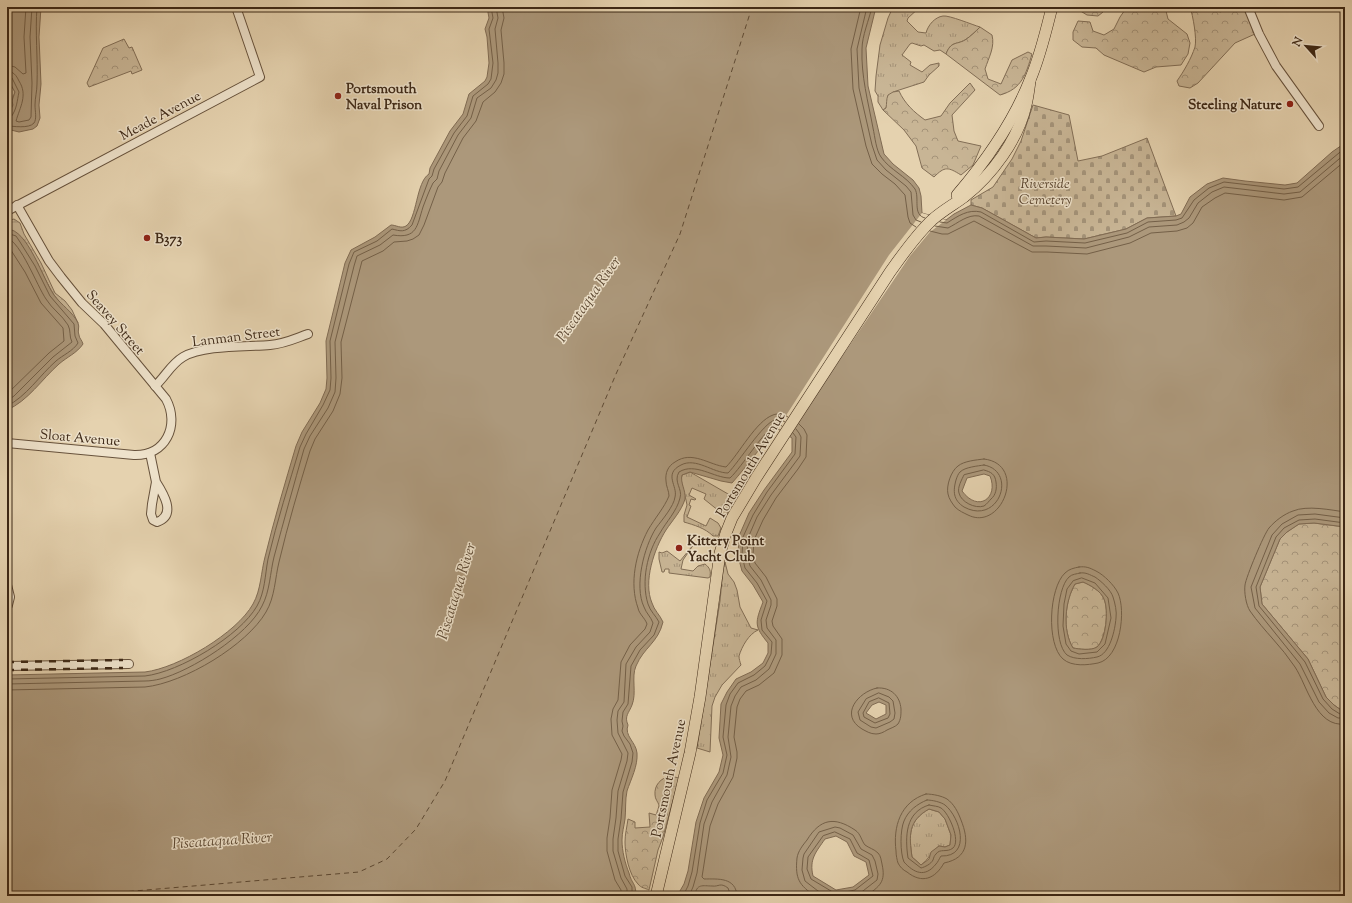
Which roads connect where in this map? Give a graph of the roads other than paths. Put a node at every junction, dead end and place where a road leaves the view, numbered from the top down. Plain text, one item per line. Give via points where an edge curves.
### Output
1 (236, 7) edge
2 (1052, 7) edge
3 (1248, 7) edge
4 (1319, 126) dead end
5 (17, 206) junction
6 (7, 211) edge
7 (308, 334) dead end
8 (155, 386) junction
9 (7, 443) edge
10 (150, 453) junction
11 (156, 482) dead end
12 (7, 585) edge
13 (8, 605) edge
14 (129, 664) dead end
15 (7, 666) edge
16 (656, 896) edge

1 - 5 street, Meade Avenue via 260,76
2 - 16 main road, Portsmouth Avenue via 1030,81 988,156 945,209 916,237 890,272 732,518 717,569 690,752
3 - 4 street via 1276,66
5 - 6 street, Meade Avenue
5 - 8 street, Seavey Street via 61,277
7 - 8 street, Lanman Street via 288,342 237,346 191,354 177,361
8 - 10 street, Seavey Street via 170,405 172,419 166,439
9 - 10 street, Sloat Avenue via 134,455
10 - 11 street
12 - 13 street via 10,597
14 - 15 street

